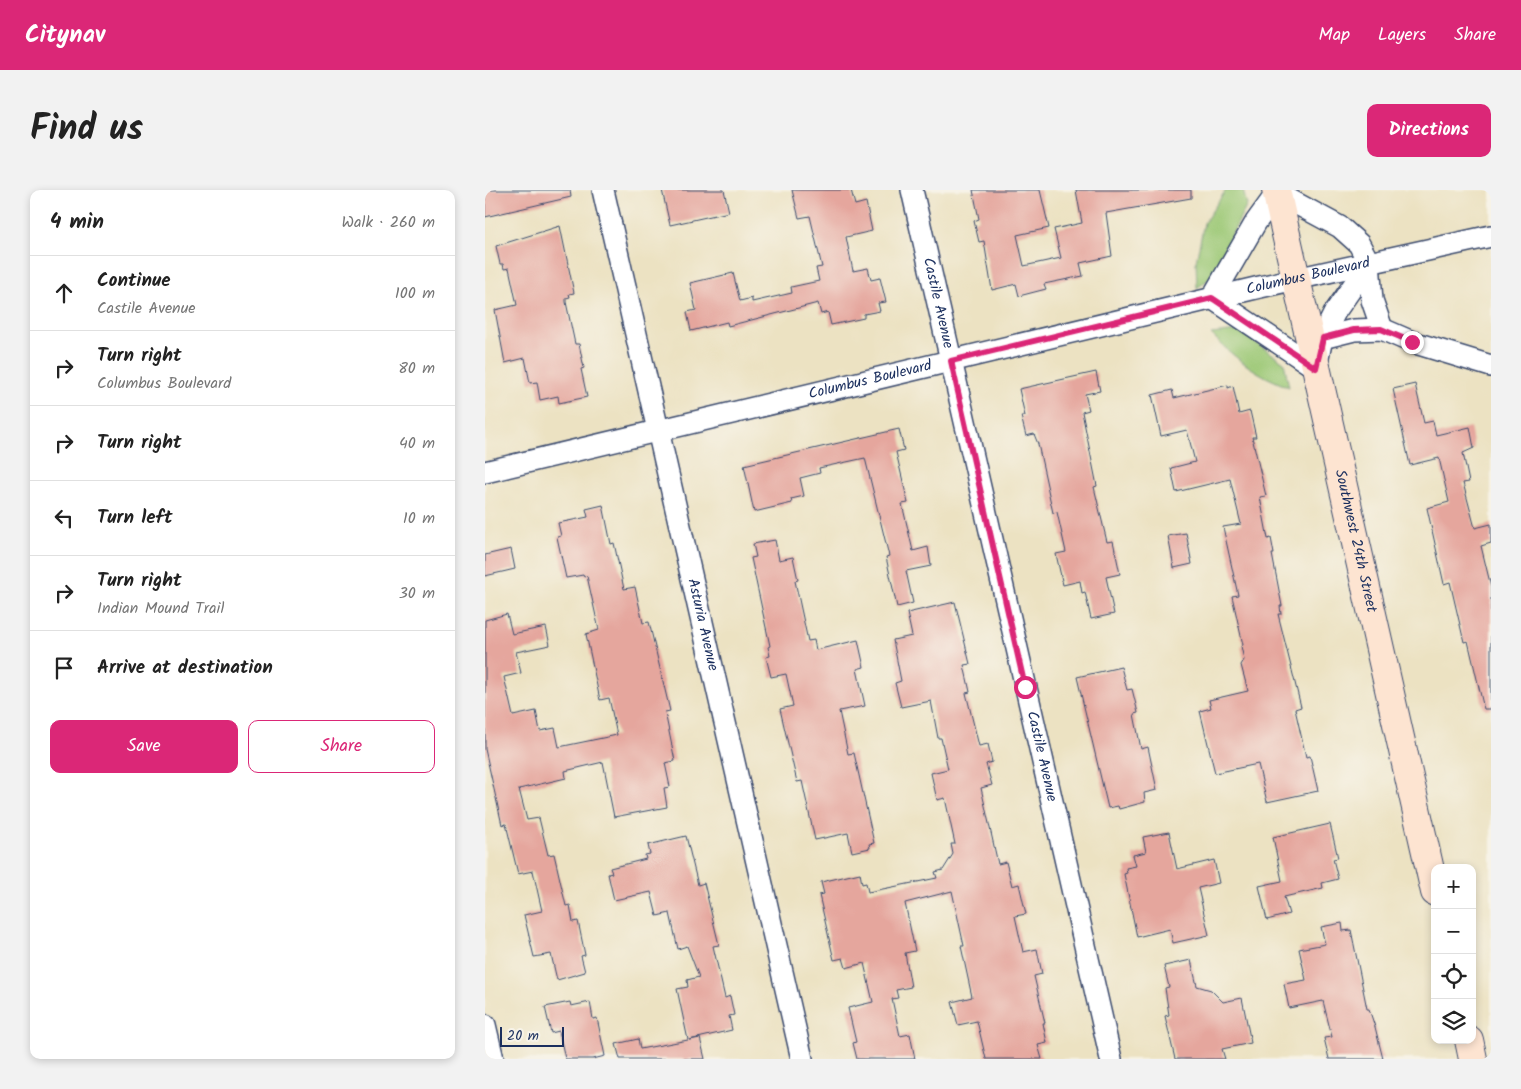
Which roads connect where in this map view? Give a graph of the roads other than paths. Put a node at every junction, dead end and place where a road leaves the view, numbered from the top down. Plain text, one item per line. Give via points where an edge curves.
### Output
1 (603, 190) edge
2 (912, 190) edge
3 (1276, 192) edge
4 (1491, 236) edge
5 (1369, 263) junction
6 (1296, 279) junction
7 (1212, 298) junction
8 (1381, 329) junction
9 (1323, 338) junction
10 (951, 361) junction
11 (1491, 366) edge
12 (1316, 368) junction
13 (658, 431) junction
14 (485, 472) edge
15 (1431, 874) edge
16 (485, 1025) edge
17 (1470, 1044) edge
18 (493, 1059) edge
19 (802, 1059) edge
20 (1111, 1059) edge
21 (1473, 1059) edge

1 - 13 street, Asturia Avenue
2 - 10 street, Castile Avenue
3 - 5 street via 1340,227 1359,244
3 - 6 street, Southwest 24th Street
3 - 7 street
4 - 5 street, Columbus Boulevard
5 - 6 street, Columbus Boulevard
5 - 8 street via 1372,300
5 - 9 street via 1335,312
6 - 7 street, Columbus Boulevard
6 - 12 street, Southwest 24th Street
7 - 10 street, Columbus Boulevard
7 - 12 street
8 - 9 street via 1354,330
8 - 11 street
9 - 12 street
10 - 13 street, Columbus Boulevard
10 - 20 street, Castile Avenue
12 - 15 street, Southwest 24th Street
13 - 14 street, Columbus Boulevard
13 - 19 street, Asturia Avenue
16 - 18 street
17 - 21 street

